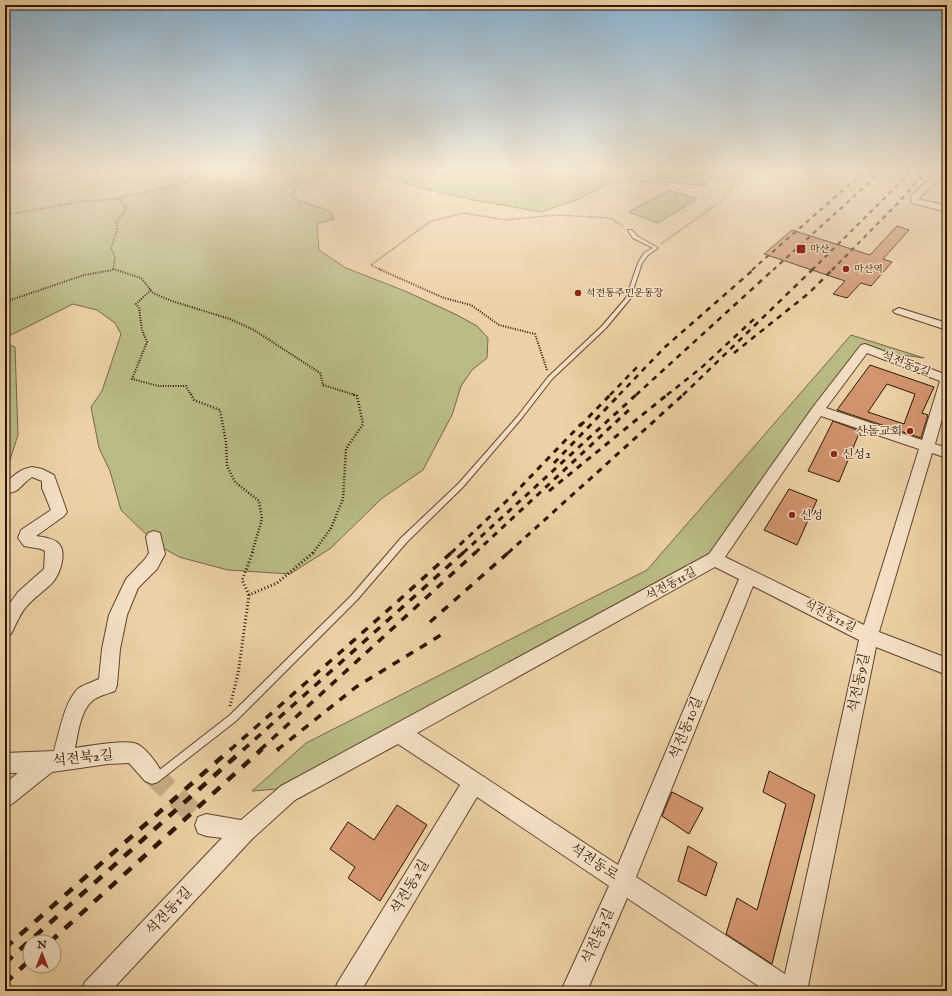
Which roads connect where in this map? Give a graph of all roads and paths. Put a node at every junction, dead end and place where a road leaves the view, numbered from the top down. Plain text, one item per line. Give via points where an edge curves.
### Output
1 (121, 215) edge
2 (455, 215) edge
3 (479, 215) edge
4 (550, 215) edge
5 (564, 215) edge
6 (701, 215) edge
7 (630, 231) joint
8 (656, 248) junction
9 (113, 270) junction
10 (151, 290) junction
11 (5, 302) edge
12 (899, 311) dead end
13 (947, 327) edge
14 (865, 348) joint
15 (550, 378) junction
16 (947, 380) edge
17 (818, 410) junction
18 (927, 447) junction
19 (947, 453) edge
20 (10, 488) dead end
21 (154, 537) dead end
22 (715, 559) junction
23 (749, 575) junction
24 (249, 595) junction
25 (5, 629) edge
26 (869, 636) junction
27 (947, 666) edge
28 (229, 709) dead end
29 (399, 733) junction
30 (55, 761) junction
31 (5, 763) edge
32 (154, 776) joint
33 (473, 783) junction
34 (5, 797) edge
35 (206, 825) tunnel mouth
36 (244, 831) junction
37 (623, 881) junction
38 (94, 991) edge
39 (347, 991) edge
40 (574, 991) edge
41 (788, 991) edge
42 (794, 991) edge

1 - 9 path via 116,222 117,230 111,248 115,257
2 - 15 path via 431,222 371,265 437,295 471,305 499,324 535,334
3 - 4 path via 505,220
5 - 7 path via 611,218
6 - 8 path
7 - 8 lane via 635,237
8 - 15 lane via 646,254 640,263 628,298 604,327
9 - 10 path via 141,278
9 - 11 path via 84,275
10 - 24 path via 136,304 147,342 132,378 159,386 186,386 194,400 220,410 227,466 235,482 259,501 262,519 242,580
10 - 24 path via 172,301 230,319 254,330 320,373 323,385 357,396 363,424 346,449 343,499 331,528 312,554 277,583
12 - 13 street
14 - 16 street, 석전동9길
14 - 17 street, 석전동11길
15 - 32 lane via 461,485 404,540 348,603 233,718
16 - 18 street, 석전동9길
17 - 18 street
17 - 22 street, 석전동11길
18 - 19 street
18 - 26 street, 석전동9길
20 - 25 street via 32,471 42,474 49,479 48,486 59,512 27,534 26,538 30,542 44,543 52,548 55,559 52,572 24,596 13,611
21 - 30 street via 157,554 132,584 118,615 111,649 108,685 84,695 79,702
22 - 23 street, 석전동12길
22 - 29 street, 석전동11길
23 - 26 street, 석전동12길
23 - 37 street, 석전동10길
24 - 28 path via 238,674
26 - 27 street, 석전동12길
26 - 42 street, 석전동9길
29 - 33 street, 석전동로
29 - 36 street, 석전동1길 via 288,793
30 - 31 street, 석전북2길
30 - 32 street, 석전북2길 via 133,753
30 - 34 street
33 - 37 street, 석전동로
33 - 39 street, 석전동2길
35 - 36 street
36 - 38 street, 석전동1길
37 - 40 street, 석전동3길
37 - 41 street, 석전동로

